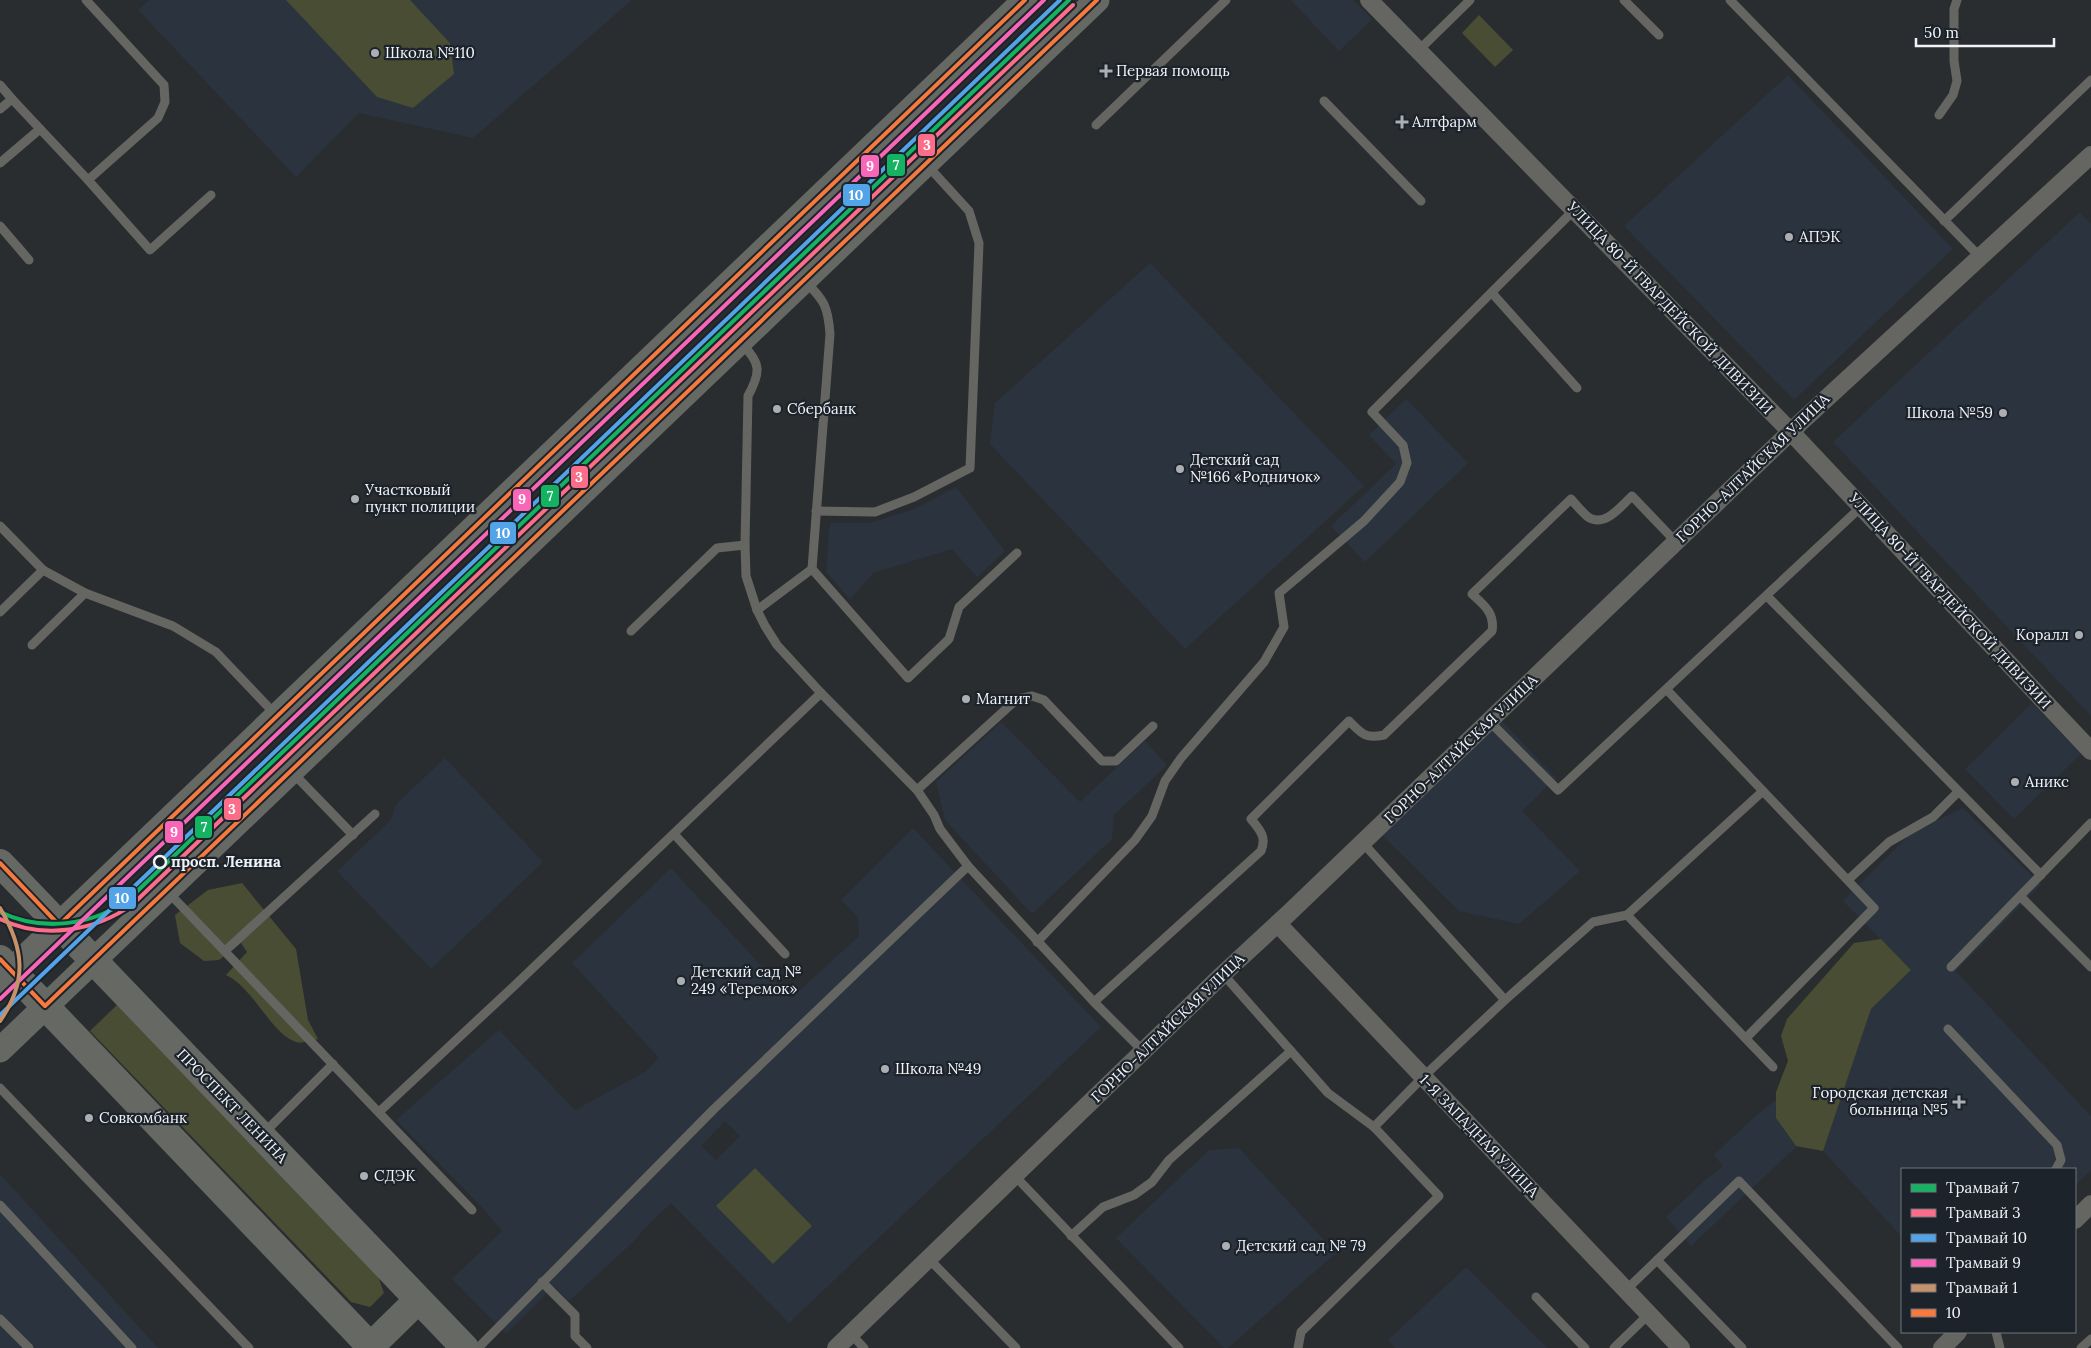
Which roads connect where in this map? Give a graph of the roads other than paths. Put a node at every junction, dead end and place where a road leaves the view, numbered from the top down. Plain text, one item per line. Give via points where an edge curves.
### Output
1 (86, 0) edge
2 (1025, 0) edge
3 (1097, 0) edge
4 (1226, 0) edge
5 (1369, 0) edge
6 (1470, 0) edge
7 (1624, 0) edge
8 (1730, 0) edge
9 (1957, 0) edge
10 (1659, 35) dead end
11 (1418, 50) junction
12 (2091, 80) edge
13 (0, 85) edge
14 (12, 99) junction
15 (1324, 101) dead end
16 (0, 109) edge
17 (1939, 115) dead end
18 (1096, 125) dead end
19 (40, 129) junction
20 (2091, 155) edge
21 (0, 163) edge
22 (926, 164) junction
23 (88, 180) junction
24 (211, 195) dead end
25 (1421, 202) dead end
26 (1574, 210) junction
27 (1944, 221) junction
28 (0, 226) edge
29 (1980, 257) junction
30 (29, 260) dead end
31 (804, 280) junction
32 (1492, 293) junction
33 (740, 342) junction
34 (1576, 388) dead end
35 (1790, 432) junction
36 (1861, 506) junction
37 (816, 511) junction
38 (0, 526) edge
39 (1676, 542) junction
40 (745, 545) junction
41 (1016, 553) dead end
42 (812, 569) junction
43 (43, 570) junction
44 (85, 593) junction
45 (1767, 596) junction
46 (757, 610) junction
47 (0, 612) edge
48 (631, 631) dead end
49 (32, 645) dead end
50 (1667, 690) junction
51 (821, 693) junction
52 (277, 716) junction
53 (1489, 721) junction
54 (1153, 726) dead end
55 (2091, 751) edge
56 (291, 772) junction
57 (917, 790) junction
58 (1763, 791) junction
59 (1958, 792) junction
60 (375, 814) dead end
61 (2091, 823) edge
62 (674, 834) junction
63 (353, 835) junction
64 (1363, 843) junction
65 (0, 863) edge
66 (968, 866) junction
67 (2041, 875) junction
68 (1848, 880) junction
69 (166, 890) junction
70 (2021, 897) junction
71 (1627, 915) junction
72 (1278, 924) junction
73 (59, 925) junction
74 (1037, 942) junction
75 (225, 951) junction
76 (785, 954) dead end
77 (93, 961) junction
78 (1951, 967) dead end
79 (2091, 967) edge
80 (4, 970) edge
81 (1223, 974) junction
82 (1505, 1000) junction
83 (1094, 1002) junction
84 (45, 1006) junction
85 (1948, 1029) dead end
86 (1746, 1038) junction
87 (0, 1050) edge
88 (1143, 1051) junction
89 (1291, 1051) junction
90 (333, 1064) junction
91 (1773, 1067) dead end
92 (1423, 1076) junction
93 (0, 1088) edge
94 (379, 1112) junction
95 (1374, 1127) junction
96 (261, 1136) junction
97 (2057, 1168) edge
98 (1015, 1176) junction
99 (2091, 1204) edge
100 (0, 1205) edge
101 (472, 1210) dead end
102 (2076, 1219) edge
103 (1071, 1236) junction
104 (929, 1259) junction
105 (1657, 1260) junction
106 (542, 1282) junction
107 (1626, 1290) junction
108 (1536, 1297) dead end
109 (418, 1300) junction
110 (1649, 1314) junction
111 (0, 1319) edge
112 (1957, 1333) edge
113 (1996, 1333) edge
114 (851, 1334) junction
115 (2091, 1338) edge
116 (372, 1347) edge
117 (29, 1348) edge
118 (132, 1348) edge
119 (249, 1348) edge
120 (465, 1348) edge
121 (478, 1348) edge
122 (587, 1348) edge
123 (836, 1348) edge
124 (864, 1348) edge
125 (1016, 1348) edge
126 (1179, 1348) edge
127 (1298, 1348) edge
128 (1585, 1348) edge
129 (1614, 1348) edge
130 (1681, 1348) edge
131 (1742, 1348) edge
132 (1898, 1348) edge
133 (1942, 1348) edge
134 (2000, 1348) edge
135 (2081, 1348) edge

1 - 23 lane via 164,85 165,102 158,118
2 - 52 main road
3 - 22 main road
4 - 18 lane
5 - 11 street, УЛИЦА 80-Й ГВАРДЕЙСКОЙ ДИВИЗИИ
6 - 11 lane
7 - 10 lane
8 - 27 lane
9 - 17 lane via 1954,8 1957,81 1953,95
11 - 26 street, УЛИЦА 80-Й ГВАРДЕЙСКОЙ ДИВИЗИИ
12 - 27 lane
13 - 14 lane
14 - 16 lane
14 - 19 lane
15 - 25 lane
19 - 21 lane
19 - 23 lane
20 - 29 street, ГОРНО-АЛТАЙСКАЯ УЛИЦА
22 - 31 main road
22 - 37 lane via 970,211 979,243 970,468 914,497 875,512
23 - 24 lane via 150,250
26 - 32 lane
26 - 35 street, УЛИЦА 80-Й ГВАРДЕЙСКОЙ ДИВИЗИИ
27 - 29 lane
28 - 30 lane
29 - 35 street, ГОРНО-АЛТАЙСКАЯ УЛИЦА
31 - 33 main road
31 - 37 lane via 820,296 828,313 830,334
32 - 34 lane
32 - 74 lane via 1372,412 1403,445 1407,463 1400,482 1364,521 1279,593 1284,627 1264,662 1165,781 1152,816 1135,840
33 - 40 lane via 755,357 757,367 748,396
33 - 56 main road
35 - 36 street, УЛИЦА 80-Й ГВАРДЕЙСКОЙ ДИВИЗИИ
35 - 39 street, ГОРНО-АЛТАЙСКАЯ УЛИЦА
36 - 45 lane
36 - 55 street, УЛИЦА 80-Й ГВАРДЕЙСКОЙ ДИВИЗИИ
37 - 42 lane
38 - 43 lane
39 - 53 street, ГОРНО-АЛТАЙСКАЯ УЛИЦА
39 - 83 lane via 1632,496 1611,516 1602,519 1589,518 1571,500 1472,594 1490,612 1494,621 1492,631 1384,735 1372,738 1363,735 1350,721 1251,819 1263,833 1261,851
40 - 46 lane via 746,576
40 - 48 lane via 717,548
41 - 42 lane via 959,607 949,638 908,678
42 - 46 lane
43 - 44 lane
43 - 47 lane
44 - 49 lane
44 - 52 lane via 173,626 216,652
45 - 50 lane
45 - 59 lane
46 - 51 lane via 777,645
50 - 53 lane via 1558,790
50 - 58 lane
51 - 57 lane
51 - 62 lane
52 - 73 main road
53 - 64 street, ГОРНО-АЛТАЙСКАЯ УЛИЦА
54 - 57 lane via 1116,761 1102,761 1044,700 1032,696 1018,699
56 - 63 lane
56 - 69 main road
57 - 66 lane via 940,829
58 - 68 lane
58 - 71 lane
59 - 67 lane
59 - 68 lane via 1933,818 1888,842
60 - 63 lane
61 - 67 lane
62 - 76 lane
62 - 94 lane
63 - 75 lane
64 - 72 street, ГОРНО-АЛТАЙСКАЯ УЛИЦА
64 - 82 lane
65 - 73 main road, ПРОСПЕКТ ЛЕНИНА
66 - 74 lane
66 - 106 lane via 714,1109
67 - 70 lane
68 - 86 lane via 1874,908
69 - 75 lane
69 - 77 main road
70 - 78 lane
70 - 79 lane
71 - 82 lane via 1594,922
71 - 86 lane
72 - 81 street, ГОРНО-АЛТАЙСКАЯ УЛИЦА
72 - 92 street, 1-Я ЗАПАДНАЯ УЛИЦА
73 - 77 main road, ПРОСПЕКТ ЛЕНИНА
73 - 80 main road
74 - 83 lane
75 - 90 lane
77 - 84 main road
77 - 96 main road, ПРОСПЕКТ ЛЕНИНА
80 - 84 main road
81 - 88 street, ГОРНО-АЛТАЙСКАЯ УЛИЦА
81 - 89 lane
82 - 92 lane
83 - 88 lane
84 - 87 main road
84 - 116 main road
85 - 97 lane via 2057,1145 2061,1160
86 - 91 lane
88 - 98 street, ГОРНО-АЛТАЙСКАЯ УЛИЦА
89 - 95 lane via 1328,1093
89 - 103 lane via 1169,1160 1152,1182 1134,1195 1103,1207
90 - 94 lane
90 - 96 lane
92 - 95 lane
92 - 107 street, 1-Я ЗАПАДНАЯ УЛИЦА
93 - 119 lane
94 - 101 lane
95 - 127 lane via 1439,1196 1301,1332
96 - 109 main road, ПРОСПЕКТ ЛЕНИНА
98 - 103 lane
98 - 104 street, ГОРНО-АЛТАЙСКАЯ УЛИЦА
99 - 102 street
100 - 118 lane
103 - 126 lane
104 - 114 street, ГОРНО-АЛТАЙСКАЯ УЛИЦА
104 - 125 lane
105 - 107 lane
105 - 131 lane
105 - 132 lane via 1739,1181
106 - 121 lane
106 - 122 lane via 575,1315 575,1336
107 - 110 street, 1-Я ЗАПАДНАЯ УЛИЦА
108 - 128 lane
109 - 116 main road
109 - 120 main road, ПРОСПЕКТ ЛЕНИНА
110 - 129 lane
110 - 130 street, 1-Я ЗАПАДНАЯ УЛИЦА
111 - 117 lane
112 - 133 street
113 - 134 lane
114 - 123 street, ГОРНО-АЛТАЙСКАЯ УЛИЦА
114 - 124 lane
115 - 135 lane

